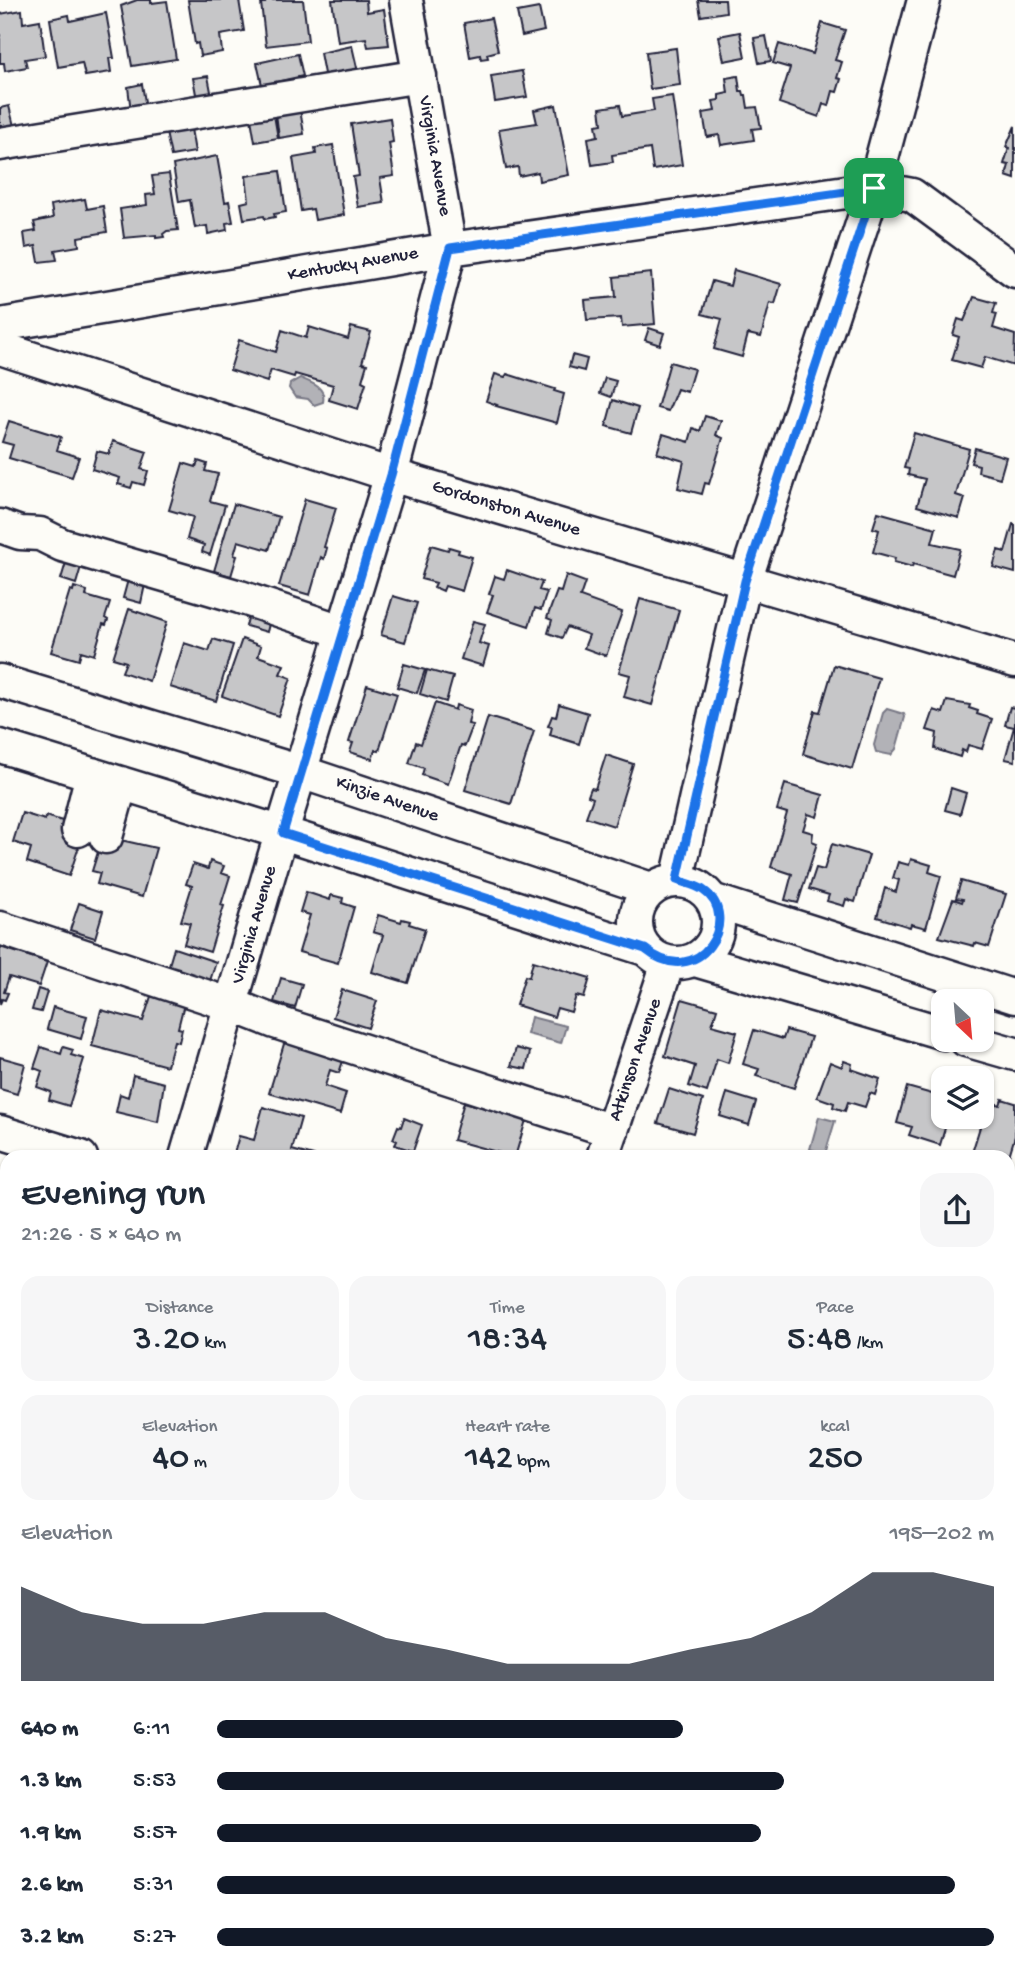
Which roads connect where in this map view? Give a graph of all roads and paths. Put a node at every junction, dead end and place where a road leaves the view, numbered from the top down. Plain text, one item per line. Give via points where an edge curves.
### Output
1 (406, 0) edge
2 (924, 0) edge
3 (420, 76) junction
4 (0, 144) edge
5 (874, 188) junction
6 (450, 248) junction
7 (1015, 271) edge
8 (0, 325) edge
9 (0, 348) edge
10 (391, 475) junction
11 (0, 526) edge
12 (745, 581) junction
13 (344, 632) junction
14 (1015, 661) edge
15 (0, 681) edge
16 (0, 746) edge
17 (301, 772) junction
18 (107, 779) junction
19 (283, 833) junction
20 (92, 834) dead end
21 (664, 884) junction
22 (712, 900) junction
23 (0, 928) edge
24 (669, 957) junction
25 (1015, 997) edge
26 (232, 1005) junction
27 (931, 1030) edge
28 (994, 1048) edge
29 (1015, 1054) edge
30 (0, 1132) edge
31 (608, 1144) edge
32 (58, 1150) edge
33 (188, 1150) edge

1 - 3 street, Virginia Avenue
2 - 5 street
3 - 4 street
3 - 6 street, Virginia Avenue
5 - 6 street, Kentucky Avenue
5 - 7 street, Kentucky Avenue via 912,195
5 - 12 street
6 - 8 street, Kentucky Avenue
6 - 10 street, Virginia Avenue
9 - 10 street, Gordonston Avenue
10 - 12 street, Gordonston Avenue
10 - 13 street, Virginia Avenue
11 - 13 street via 40,534 62,545
12 - 14 street, Gordonston Avenue
12 - 21 street
13 - 17 street, Virginia Avenue
15 - 17 street, Kinzie Avenue
16 - 18 street
17 - 19 street, Virginia Avenue
17 - 21 street, Kinzie Avenue
18 - 19 street
18 - 20 street
19 - 24 street
19 - 26 street, Virginia Avenue
21 - 22 street via 703,889
21 - 24 street via 642,899 635,925 638,938
22 - 24 street, Atkinson Avenue via 718,913 715,940 706,951
22 - 25 street
23 - 26 street
24 - 27 street
24 - 31 street, Atkinson Avenue
26 - 31 street
26 - 33 street, Virginia Avenue
28 - 29 street
30 - 32 street

